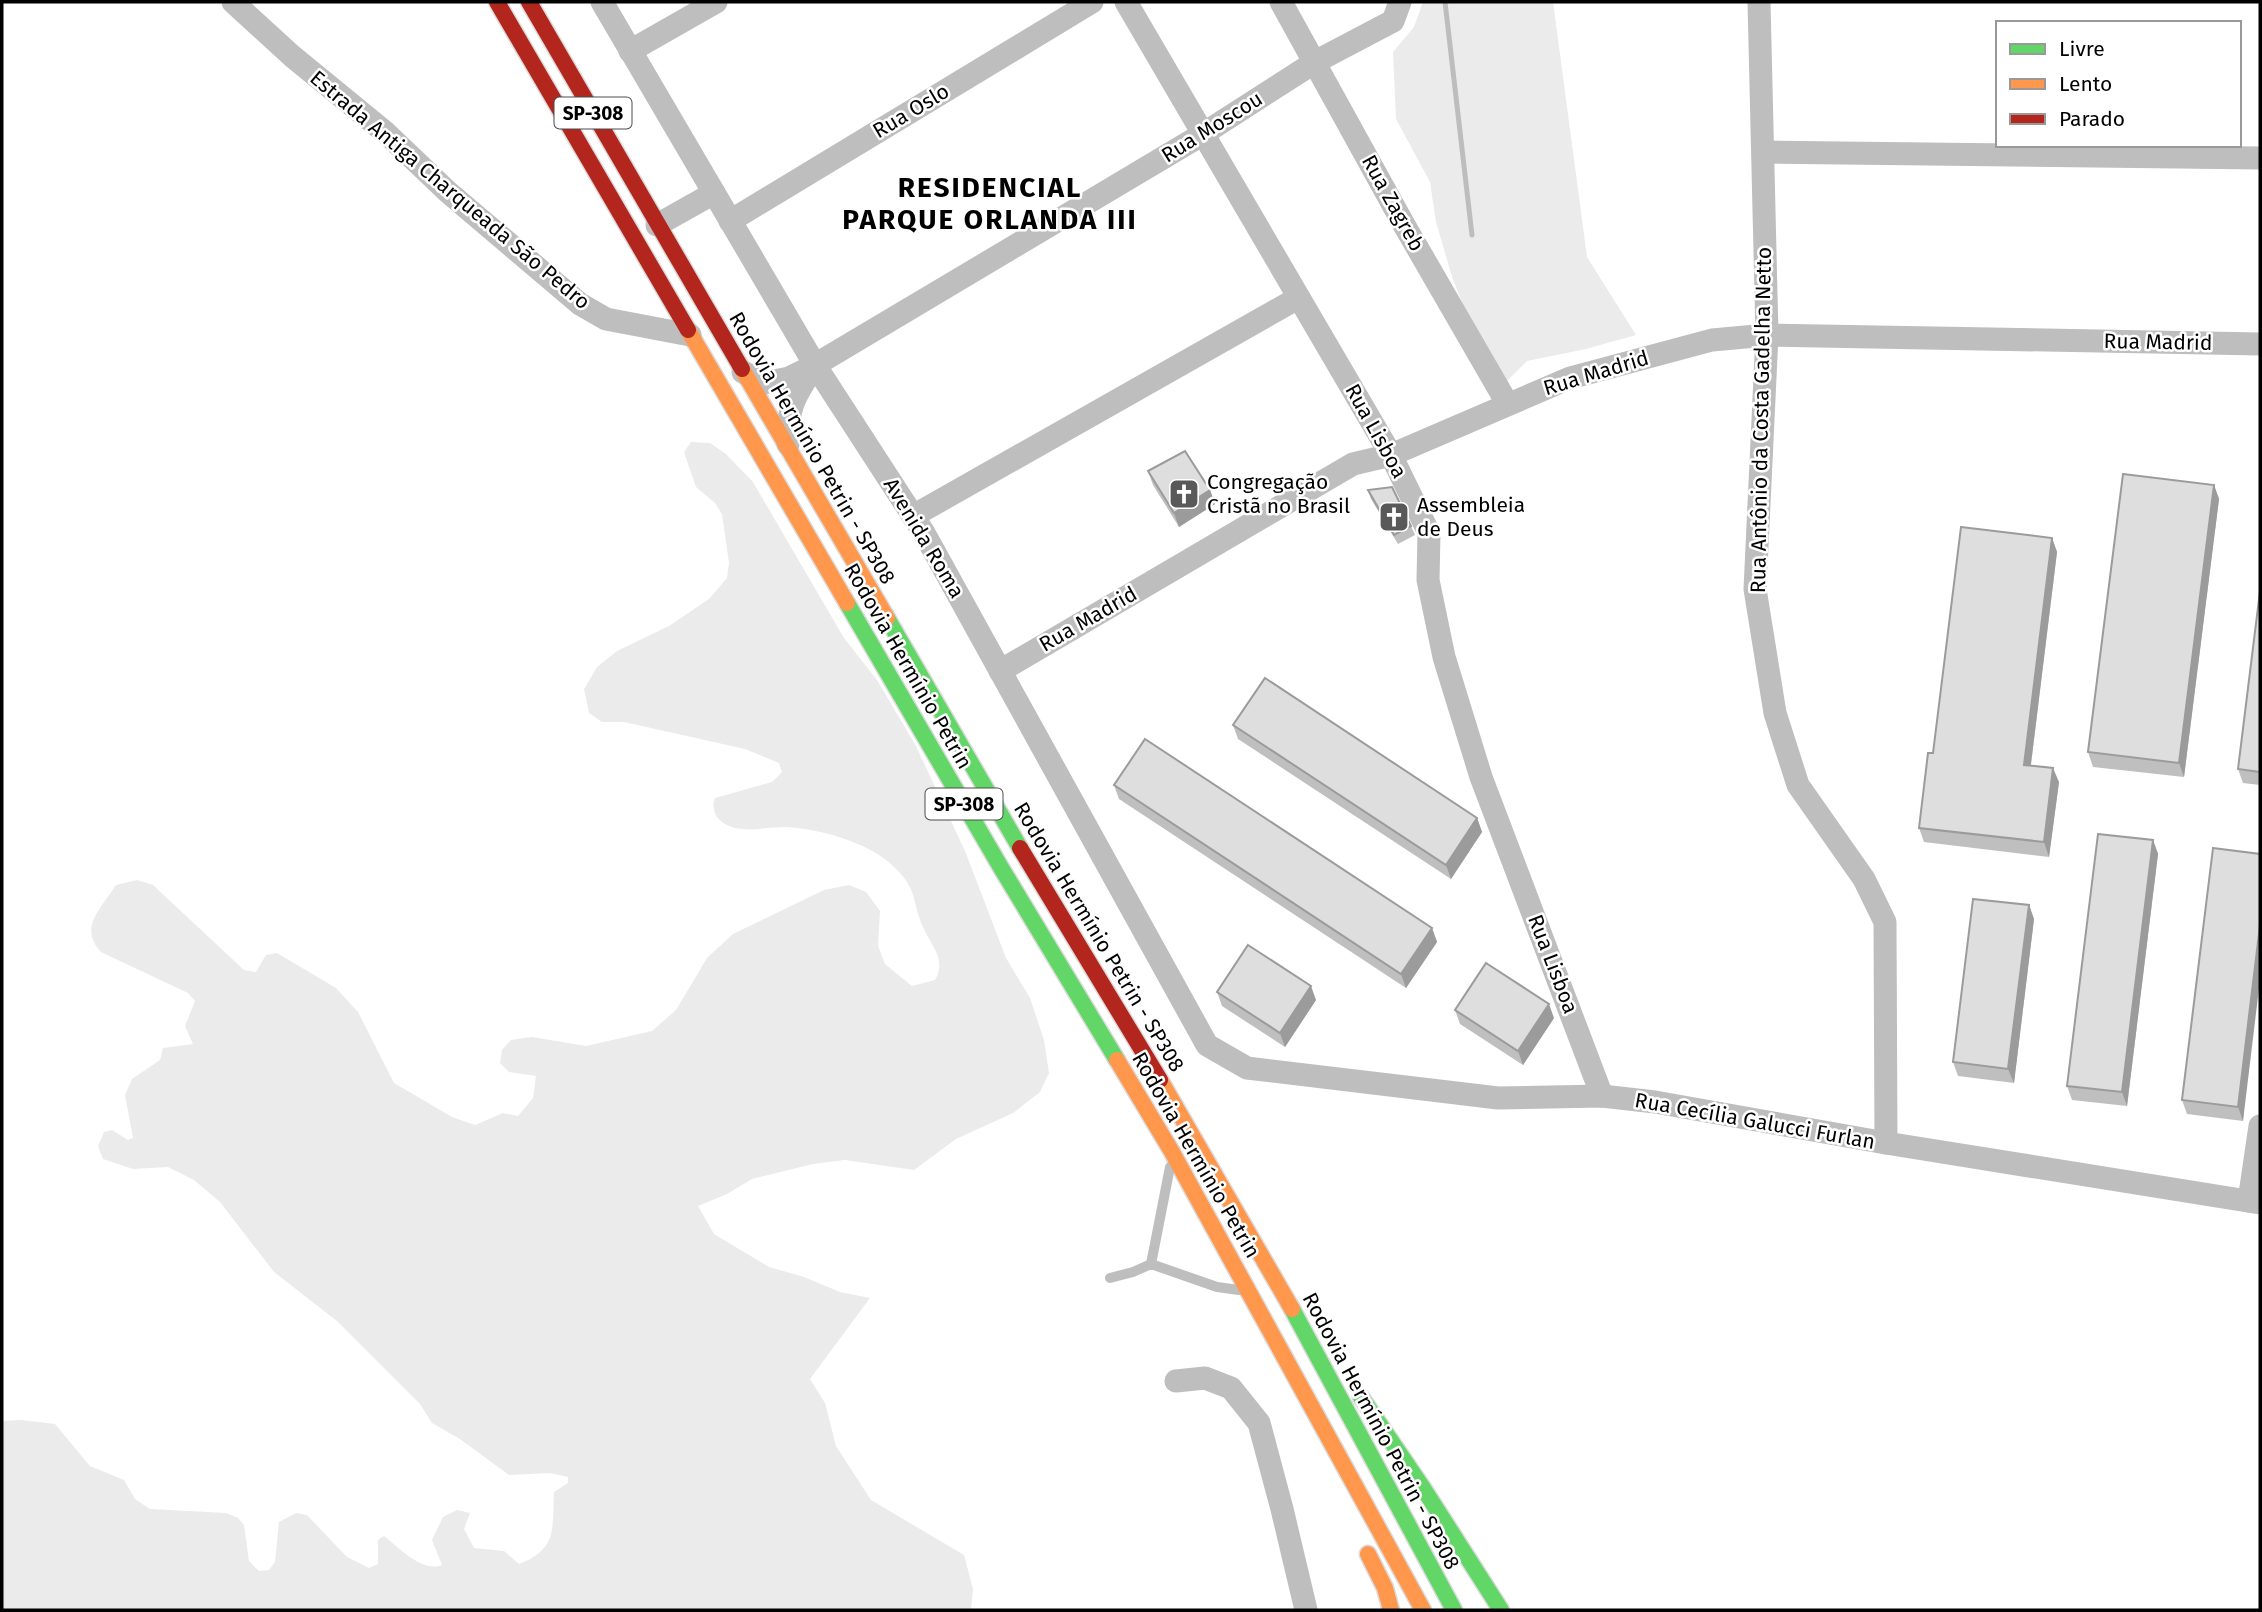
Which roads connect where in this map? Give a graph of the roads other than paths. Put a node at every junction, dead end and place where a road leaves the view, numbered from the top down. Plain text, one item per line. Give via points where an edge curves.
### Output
1 (233, 2) edge
2 (498, 2) edge
3 (529, 2) edge
4 (602, 2) edge
5 (716, 2) edge
6 (1092, 2) edge
7 (1126, 2) edge
8 (1281, 2) edge
9 (1759, 2) edge
10 (1396, 11) edge
11 (630, 51) junction
12 (1315, 62) junction
13 (1203, 134) junction
14 (1764, 152) junction
15 (2260, 159) edge
16 (715, 193) junction
17 (730, 221) junction
18 (657, 225) junction
19 (1298, 298) junction
20 (690, 335) junction
21 (1767, 335) junction
22 (2260, 344) edge
23 (815, 365) junction
24 (743, 372) junction
25 (1507, 403) junction
26 (788, 447) junction
27 (1391, 455) junction
28 (913, 516) junction
29 (1000, 671) junction
30 (1247, 1068) joint
31 (1602, 1096) junction
32 (2260, 1126) edge
33 (1886, 1143) junction
34 (1172, 1152) junction
35 (2255, 1202) edge
36 (1151, 1264) junction
37 (1273, 1273) junction
38 (1110, 1278) dead end
39 (1249, 1291) junction
40 (1258, 1308) junction
41 (1176, 1381) dead end
42 (1325, 1464) dead end
43 (1360, 1538) dead end
44 (1306, 1610) edge
45 (1391, 1610) edge
46 (1423, 1610) edge
47 (1454, 1610) edge
48 (1501, 1610) edge

1 - 20 street, Estrada Antiga Charqueada São Pedro via 580,304 607,319
2 - 20 main road, Rodovia Hermínio Petrin / SP-308
3 - 18 main road, Rodovia Hermínio Petrin - SP308 / SP-308
4 - 11 street, Avenida Roma
5 - 11 street
6 - 17 street, Rua Oslo
7 - 13 street, Rua Lisboa
8 - 12 street, Rua Zagreb
9 - 14 street, Rua Antônio da Costa Gadelha Netto
10 - 12 street, Rua Moscou
11 - 16 street, Avenida Roma
12 - 13 street, Rua Moscou
12 - 25 street, Rua Zagreb
13 - 19 street, Rua Lisboa
13 - 23 street, Rua Moscou
14 - 15 street
14 - 21 street, Rua Antônio da Costa Gadelha Netto
16 - 17 street, Avenida Roma
16 - 18 street
17 - 23 street, Avenida Roma
18 - 24 main road, Rodovia Hermínio Petrin - SP308 / SP-308
19 - 27 street, Rua Lisboa
19 - 28 street
20 - 34 main road, Rodovia Hermínio Petrin / SP-308
21 - 22 street, Rua Madrid
21 - 25 street, Rua Madrid via 1712,340 1570,378
21 - 33 street, Rua Antônio da Costa Gadelha Netto via 1755,589 1775,713 1798,785 1864,878 1885,922
23 - 24 street, Rua Moscou via 789,378 764,383
23 - 26 street via 794,398 788,418
23 - 28 street, Avenida Roma
24 - 26 main road, Rodovia Hermínio Petrin - SP308 / SP-308
25 - 27 street, Rua Madrid
26 - 37 main road, Rodovia Hermínio Petrin - SP308 / SP-308
27 - 29 street, Rua Madrid via 1353,464
27 - 31 street, Rua Lisboa via 1429,533 1428,580 1444,657 1481,777
28 - 29 street, Avenida Roma
29 - 30 street, Avenida Roma via 1208,1045
30 - 31 street, Rua Cecília Galucci Furlan via 1498,1098
31 - 33 street, Rua Cecília Galucci Furlan
32 - 35 street
33 - 35 street, Rua Cecília Galucci Furlan
34 - 36 lane
34 - 39 main road, Rodovia Hermínio Petrin / SP-308
36 - 38 lane
36 - 39 lane via 1217,1287
37 - 47 main road, Rodovia Hermínio Petrin - SP308 / SP-308
37 - 48 main road via 1423,1488
39 - 40 main road, Rodovia Hermínio Petrin / SP-308
40 - 42 main road
40 - 46 main road, Rodovia Hermínio Petrin / SP-308
41 - 44 street via 1205,1378 1231,1388 1259,1423
43 - 45 main road

